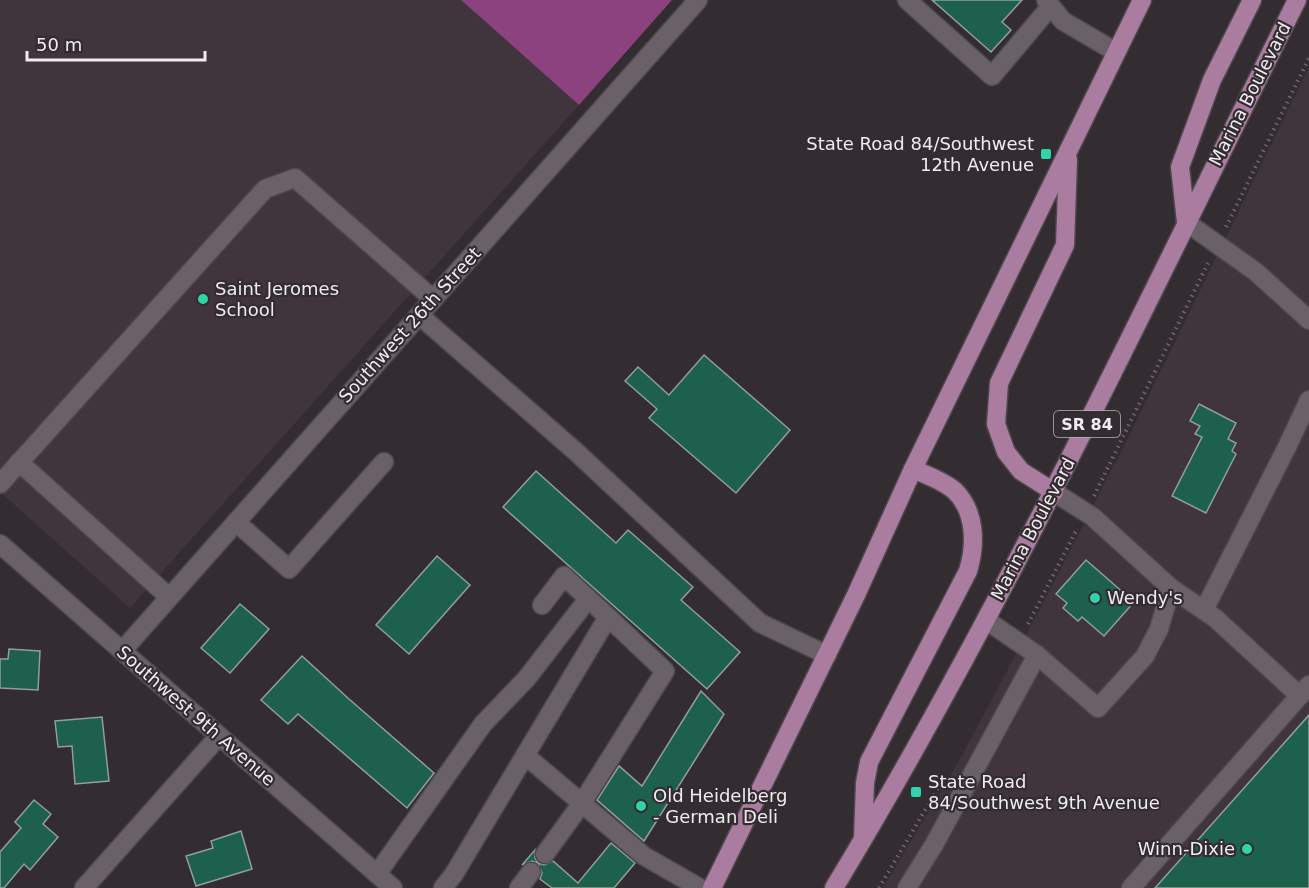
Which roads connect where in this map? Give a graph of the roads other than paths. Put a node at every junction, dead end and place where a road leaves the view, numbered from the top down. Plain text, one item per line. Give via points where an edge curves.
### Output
1 (698, 0) edge
2 (907, 0) edge
3 (1142, 0) edge
4 (1252, 0) edge
5 (1297, 0) edge
6 (1048, 3) edge
7 (1116, 52) junction
8 (1068, 152) junction
9 (1186, 222) junction
10 (433, 299) junction
11 (419, 315) junction
12 (1309, 320) edge
13 (1309, 400) edge
14 (19, 462) junction
15 (384, 462) dead end
16 (913, 469) junction
17 (0, 484) edge
18 (1054, 492) junction
19 (236, 522) junction
20 (2, 549) edge
21 (1171, 588) junction
22 (169, 597) junction
23 (588, 599) junction
24 (542, 605) dead end
25 (1204, 610) junction
26 (608, 617) junction
27 (986, 620) junction
28 (122, 651) junction
29 (827, 655) junction
30 (1037, 655) junction
31 (1304, 691) edge
32 (219, 736) junction
33 (525, 756) junction
34 (582, 803) junction
35 (863, 840) junction
36 (545, 854) dead end
37 (531, 872) dead end
38 (376, 874) junction
39 (84, 888) edge
40 (393, 888) edge
41 (442, 888) edge
42 (519, 888) edge
43 (700, 888) edge
44 (712, 888) edge
45 (834, 888) edge
46 (907, 888) edge
47 (1131, 888) edge

1 - 10 street, Southwest 26th Street
2 - 6 street via 992,76
3 - 7 main road
4 - 9 main road via 1212,80 1180,167
5 - 9 main road, Marina Boulevard / SR 84
6 - 7 street via 1063,21
7 - 8 main road
8 - 16 main road
8 - 18 main road via 1065,245 999,383 996,424 1006,452 1021,471
9 - 12 street via 1256,272
9 - 18 main road, Marina Boulevard / SR 84
10 - 11 street, Southwest 26th Street
10 - 14 street via 295,178 265,189
11 - 19 street, Southwest 26th Street
11 - 29 street via 574,450 760,623
13 - 25 street
14 - 17 street
14 - 22 street
15 - 19 street via 289,569
16 - 29 main road
16 - 35 main road via 945,484 962,499 972,530 972,558 869,762
18 - 21 street via 1086,512
18 - 27 main road, Marina Boulevard / SR 84
19 - 22 street, Southwest 26th Street
20 - 28 street, Southwest 9th Avenue
21 - 25 street
21 - 30 street via 1159,629 1145,656 1098,708
22 - 28 street, Southwest 26th Street
23 - 24 street via 564,576
23 - 26 street
23 - 38 street via 527,678 483,724
25 - 31 street
26 - 33 street
26 - 34 street via 664,671
27 - 30 street
27 - 35 main road, Marina Boulevard / SR 84
28 - 32 street, Southwest 9th Avenue
29 - 44 main road
30 - 46 street
31 - 47 street
32 - 38 street, Southwest 9th Avenue
32 - 39 street
33 - 34 street
33 - 41 street
34 - 36 street
34 - 43 street via 644,856
35 - 45 main road, Marina Boulevard / SR 84
37 - 42 street
38 - 40 street, Southwest 9th Avenue

